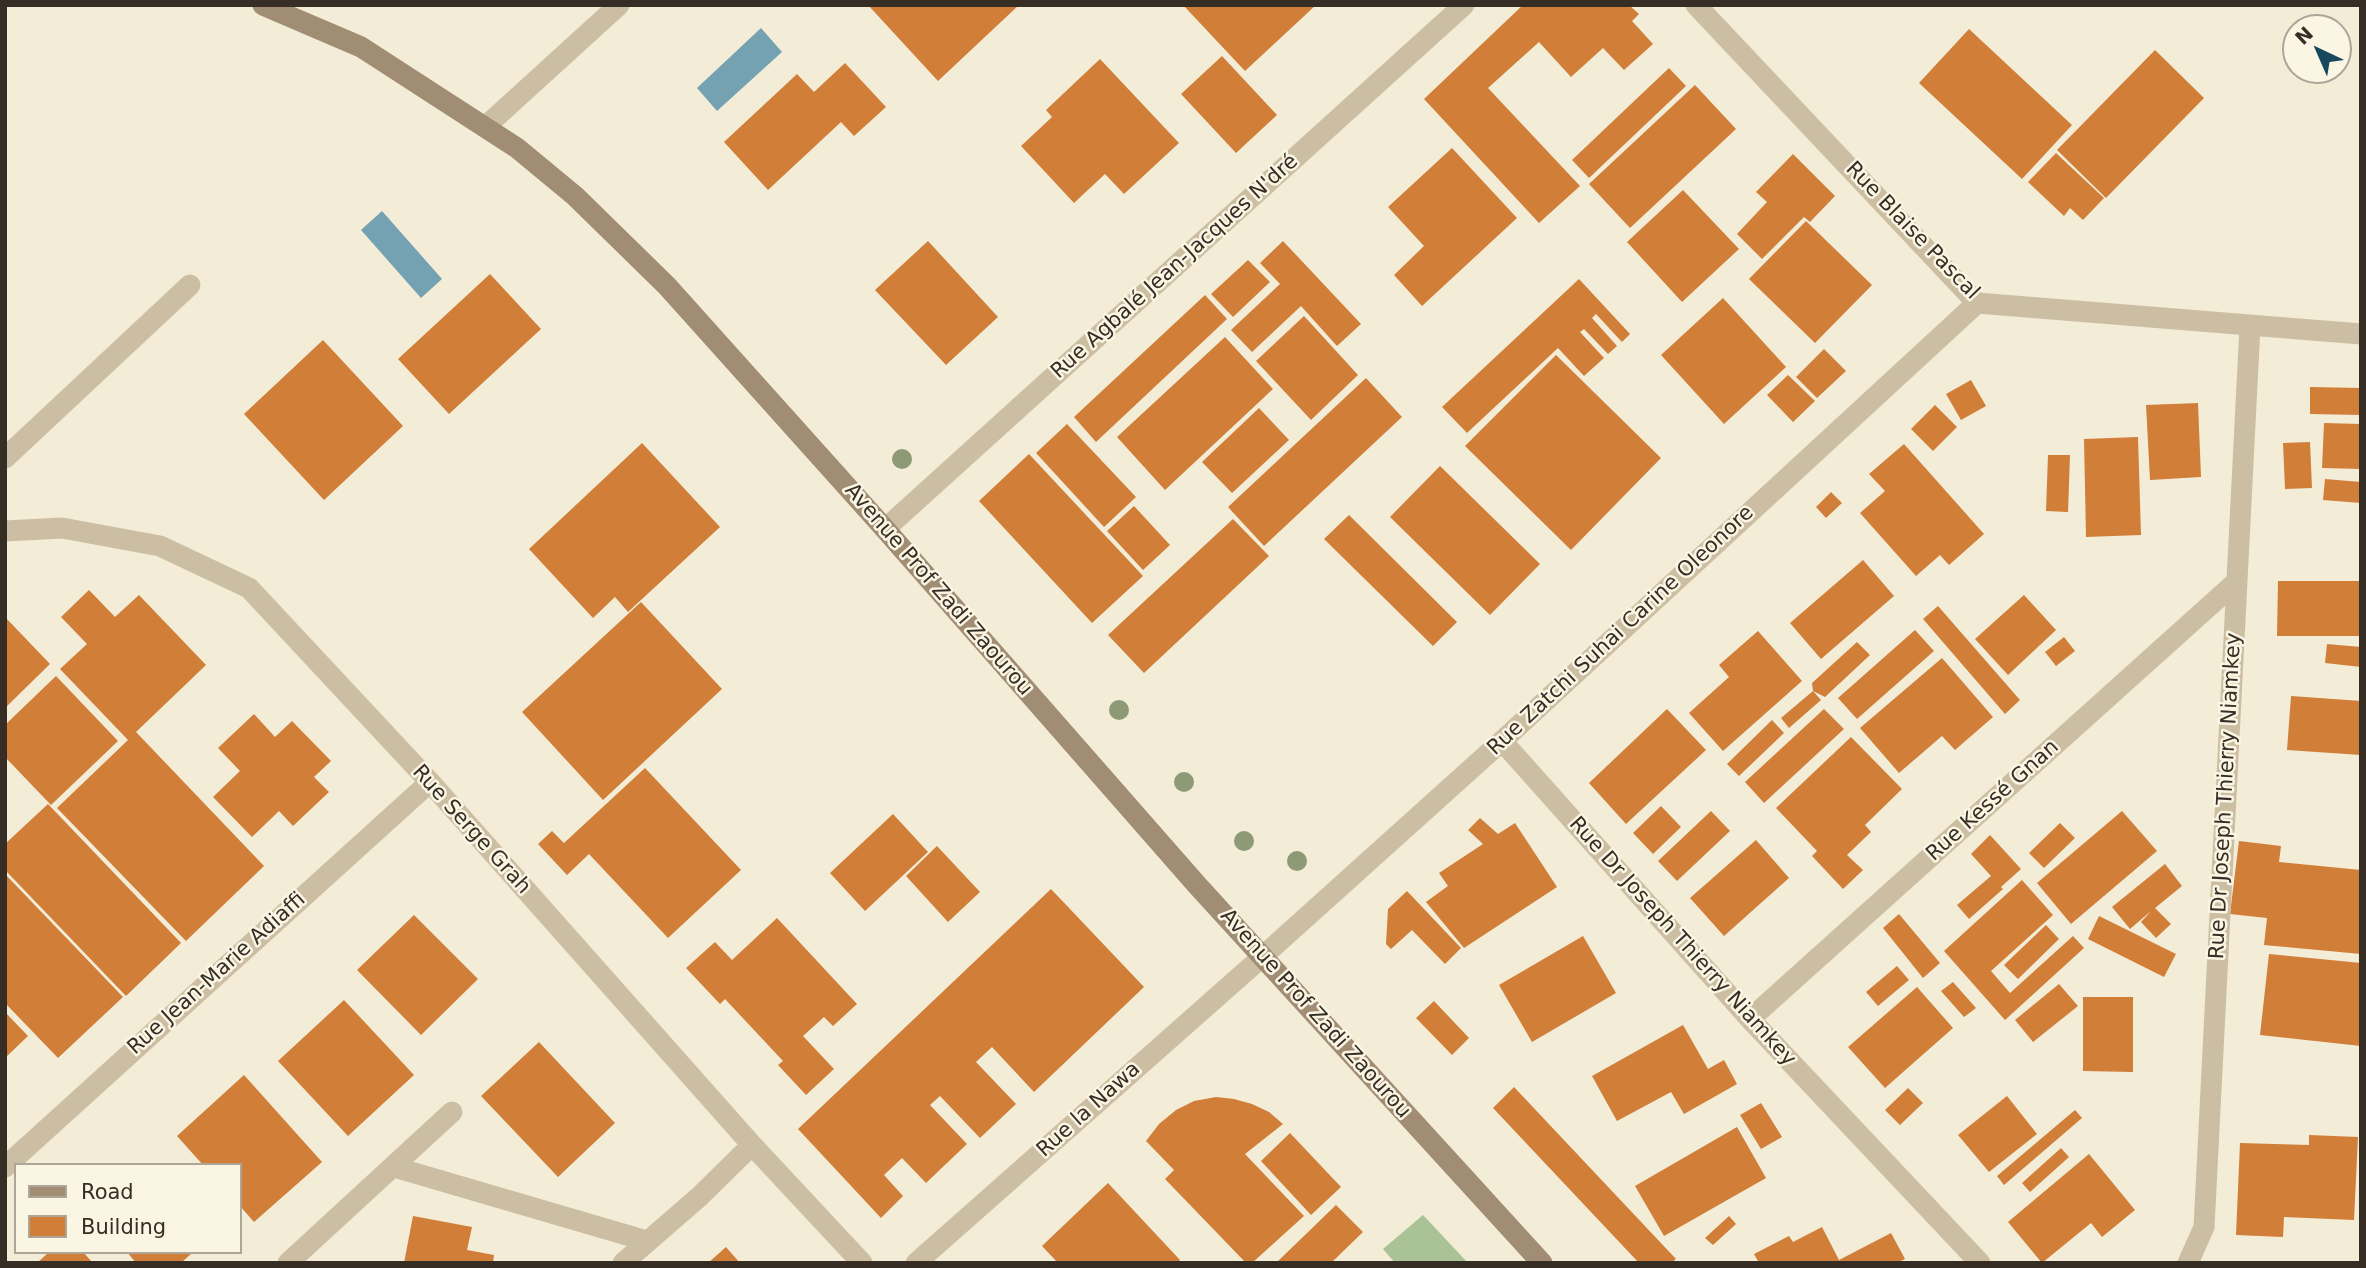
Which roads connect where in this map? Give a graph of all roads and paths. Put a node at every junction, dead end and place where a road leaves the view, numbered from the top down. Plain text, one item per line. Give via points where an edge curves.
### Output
1 (263, 5) edge
2 (619, 5) edge
3 (1464, 5) edge
4 (1696, 5) edge
5 (485, 127) junction
6 (190, 285) dead end
7 (1977, 303) junction
8 (2250, 326) junction
9 (2361, 334) edge
10 (5, 458) edge
11 (885, 529) junction
12 (5, 531) edge
13 (2236, 582) junction
14 (1502, 741) junction
15 (430, 782) junction
16 (1262, 957) junction
17 (1750, 1019) junction
18 (452, 1112) dead end
19 (752, 1145) junction
20 (5, 1167) edge
21 (394, 1167) junction
22 (647, 1241) junction
23 (288, 1263) edge
24 (623, 1263) edge
25 (862, 1263) edge
26 (916, 1263) edge
27 (1542, 1263) edge
28 (1980, 1263) edge
29 (2188, 1263) edge

1 - 5 main road, Avenue Prof Zadi Zaourou via 361,47
2 - 5 street
3 - 11 street, Rue Agbalé Jean-Jacques N'dré
4 - 7 street, Rue Blaise Pascal
5 - 11 main road, Avenue Prof Zadi Zaourou via 575,196 667,286
6 - 10 street
7 - 8 street, Rue Blaise Pascal
7 - 14 street, Rue Zatchi Suhai Carine Oleonore
8 - 9 street, Rue Blaise Pascal
8 - 13 street, Rue Dr Joseph Thierry Niamkey
11 - 16 main road, Avenue Prof Zadi Zaourou
12 - 15 street, Rue Serge Grah via 62,528 160,546 249,589
13 - 17 street, Rue Kessé Gnan
13 - 29 street, Rue Dr Joseph Thierry Niamkey via 2204,1227
14 - 16 street, Rue Zatchi Suhai Carine Oleonore
14 - 17 street, Rue Dr Joseph Thierry Niamkey
15 - 19 street, Rue Serge Grah
15 - 20 street, Rue Jean-Marie Adiaffi
16 - 26 street, Rue la Nawa
16 - 27 main road, Avenue Prof Zadi Zaourou
17 - 28 street, Rue Dr Joseph Thierry Niamkey
18 - 21 street
19 - 22 street
19 - 25 street, Rue Serge Grah
21 - 22 street
21 - 23 street
22 - 24 street

